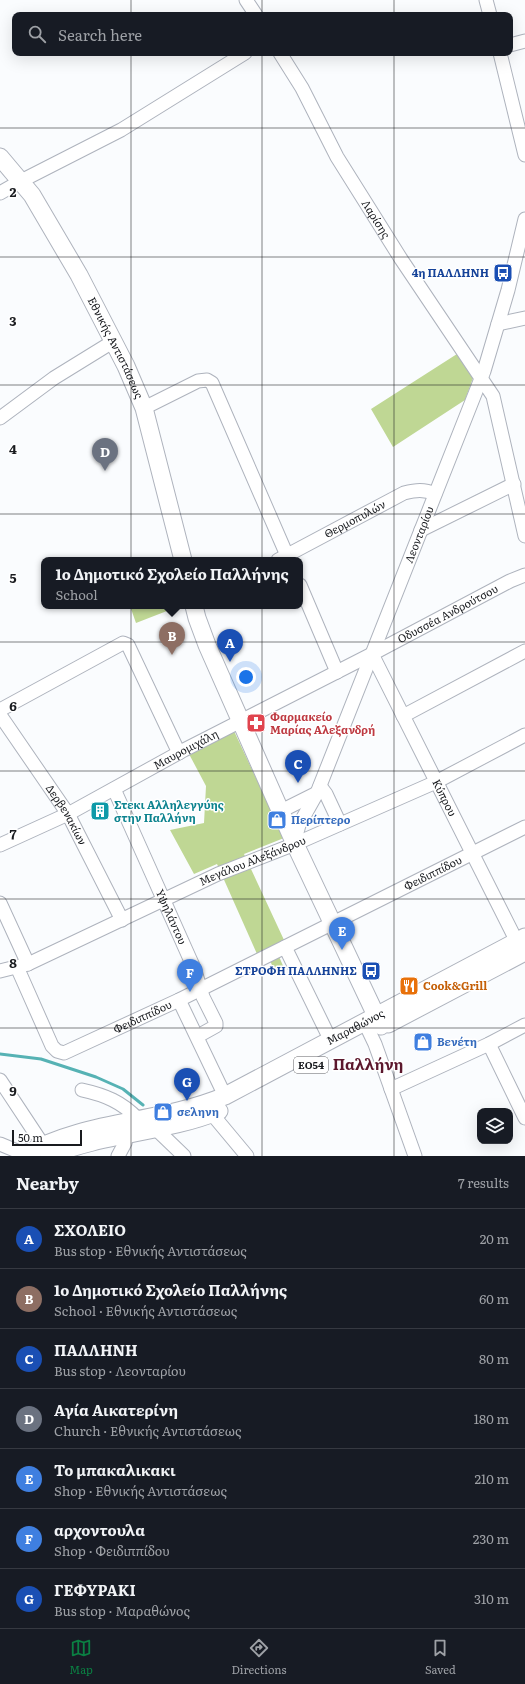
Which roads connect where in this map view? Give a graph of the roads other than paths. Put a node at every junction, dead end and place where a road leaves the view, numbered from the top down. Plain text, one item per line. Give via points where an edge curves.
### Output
1 (246, 0) edge
2 (486, 0) edge
3 (254, 12) edge
4 (489, 12) edge
5 (525, 41) edge
6 (513, 44) edge
7 (240, 56) edge
8 (282, 56) edge
9 (501, 56) edge
10 (525, 155) edge
11 (0, 157) edge
12 (21, 181) junction
13 (0, 193) edge
14 (525, 219) edge
15 (525, 318) edge
16 (498, 324) junction
17 (114, 341) junction
18 (481, 379) junction
19 (471, 403) junction
20 (144, 408) junction
21 (496, 411) junction
22 (0, 418) edge
23 (514, 484) junction
24 (435, 494) junction
25 (421, 530) junction
26 (525, 536) edge
27 (182, 557) edge
28 (285, 557) edge
29 (287, 557) edge
30 (525, 575) edge
31 (303, 592) edge
32 (194, 609) edge
33 (382, 644) junction
34 (525, 651) edge
35 (372, 654) junction
36 (337, 672) junction
37 (0, 710) edge
38 (0, 715) edge
39 (403, 716) junction
40 (241, 721) junction
41 (525, 735) edge
42 (179, 753) junction
43 (436, 782) junction
44 (114, 789) junction
45 (319, 790) junction
46 (281, 811) junction
47 (68, 814) junction
48 (340, 824) junction
49 (525, 827) edge
50 (295, 844) junction
51 (0, 845) edge
52 (472, 855) junction
53 (164, 900) junction
54 (0, 904) edge
55 (122, 920) junction
56 (332, 923) junction
57 (522, 944) edge
58 (285, 947) junction
59 (22, 966) junction
60 (0, 971) edge
61 (201, 988) junction
62 (179, 1000) junction
63 (374, 1025) junction
64 (525, 1025) edge
65 (198, 1036) junction
66 (331, 1041) junction
67 (489, 1044) junction
68 (0, 1080) edge
69 (82, 1090) dead end
70 (391, 1090) junction
71 (225, 1096) junction
72 (212, 1114) junction
73 (525, 1118) edge
74 (138, 1119) junction
75 (156, 1129) junction
76 (127, 1134) junction
77 (0, 1144) edge
78 (53, 1152) edge
79 (23, 1155) edge
80 (410, 1155) edge
81 (118, 1156) edge
82 (184, 1156) edge
83 (247, 1156) edge

1 - 3 street
2 - 4 street
5 - 6 street
7 - 12 street via 120,130
8 - 18 street, Λαρίσης via 302,88 340,163
9 - 10 street
11 - 12 main road, Εθνικής Αντιστάσεως
12 - 13 street
12 - 17 main road, Εθνικής Αντιστάσεως via 69,257
14 - 16 street, Λεονταρίου
15 - 16 street
16 - 18 street, Λεονταρίου
17 - 20 main road, Εθνικής Αντιστάσεως
17 - 22 street via 54,378
18 - 19 street, Λεονταρίου
18 - 21 street, Λαρίσης via 493,396
19 - 21 street via 487,402 492,404
19 - 24 street, Λεονταρίου
20 - 27 main road, Εθνικής Αντιστάσεως
20 - 28 street via 198,381 207,380 212,383
21 - 23 street, Λαρίσης
23 - 25 street
23 - 26 street, Λαρίσης
24 - 25 street, Λεονταρίου
24 - 29 street, Θερμοπυλών via 426,490 404,493
25 - 33 street, Λεονταρίου
30 - 33 street, Οδυσσέα Ανδρούτσου
31 - 36 street
32 - 40 main road via 207,645
33 - 35 street, Οδυσσέα Ανδρούτσου
34 - 39 street
35 - 36 street, Μαυρομιχάλη
35 - 39 street, Κύπρου
35 - 45 street
36 - 40 street, Μαυρομιχάλη
37 - 42 street via 123,643 128,645
38 - 47 street, Δερβενακίων
39 - 43 street, Κύπρου
40 - 42 street, Μαυρομιχάλη
40 - 46 main road
41 - 43 street, Μεγάλου Αλεξάνδρου
42 - 44 street, Μαυρομιχάλη
43 - 48 street, Μεγάλου Αλεξάνδρου
43 - 52 street, Κύπρου
44 - 47 street, Μαυρομιχάλη
44 - 53 street, Υψηλάντου
45 - 46 street
45 - 48 street via 326,794
45 - 50 street via 299,825
46 - 50 main road
47 - 51 street, Μαυρομιχάλη
47 - 55 street, Δερβενακίων
48 - 50 street, Μεγάλου Αλεξάνδρου
49 - 52 street, Φειδιππίδου
50 - 53 street, Μεγάλου Αλεξάνδρου via 218,874
50 - 56 main road
52 - 56 street, Φειδιππίδου
52 - 57 street, Κύπρου
53 - 55 street, Μεγάλου Αλεξάνδρου
53 - 61 street, Υψηλάντου
54 - 59 street
55 - 59 street, Μεγάλου Αλεξάνδρου
56 - 58 street, Φειδιππίδου
56 - 63 main road
57 - 63 main road, Μαραθώνος / ΕΟ54
58 - 61 street, Φειδιππίδου
58 - 66 street
59 - 60 street, Μεγάλου Αλεξάνδρου
59 - 62 street, Φειδιππίδου via 52,1046 57,1052 64,1052
61 - 62 street, Φειδιππίδου
61 - 65 street, Υψηλάντου via 216,1026
62 - 65 street
63 - 66 main road, Μαραθώνος / ΕΟ54
63 - 70 street
63 - 72 main road, Μαραθώνος / ΕΟ54 via 240,1102
64 - 67 street
65 - 71 street
66 - 71 main road, Μαραθώνος / ΕΟ54
67 - 70 street
67 - 73 street
68 - 78 street
69 - 74 street via 113,1099
70 - 80 street
71 - 74 main road, Μαραθώνος / ΕΟ54 via 189,1108
72 - 75 main road, Μαραθώνος / ΕΟ54
72 - 83 street
74 - 78 main road, Μαραθώνος / ΕΟ54 via 83,1130
75 - 76 main road, Μαραθώνος / ΕΟ54
75 - 82 street
76 - 78 main road, Μαραθώνος / ΕΟ54
76 - 81 street
77 - 79 street
78 - 79 main road, Μαραθώνος / ΕΟ54

